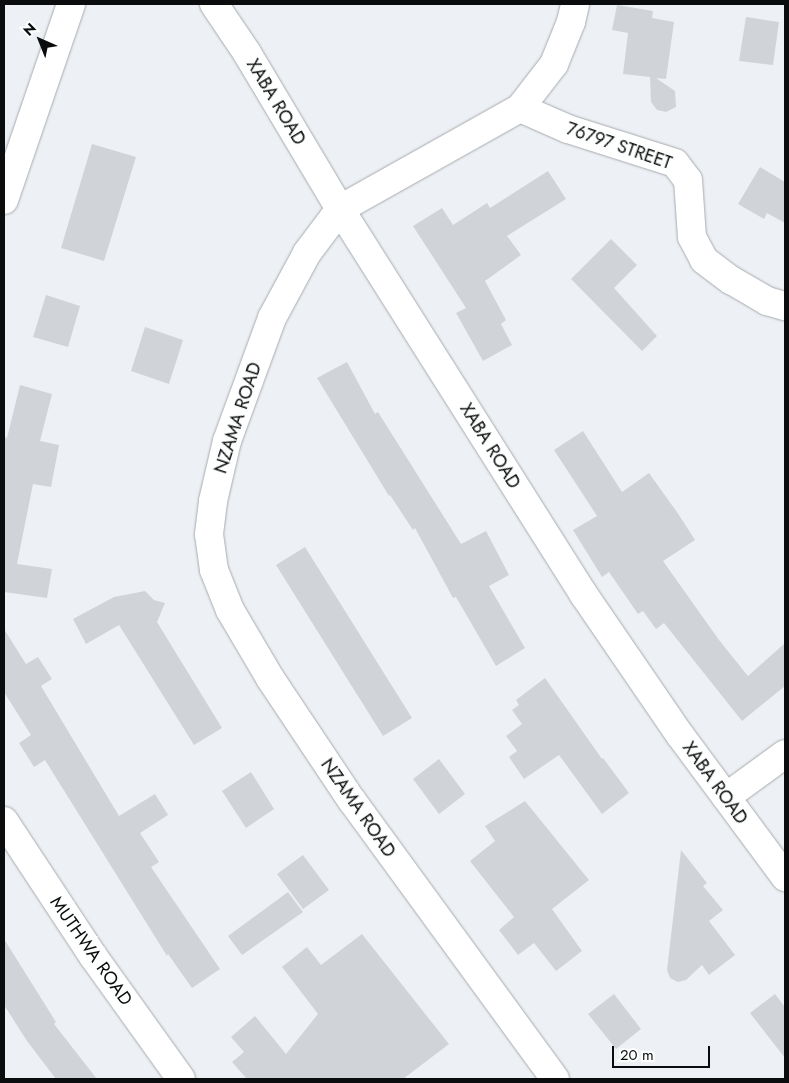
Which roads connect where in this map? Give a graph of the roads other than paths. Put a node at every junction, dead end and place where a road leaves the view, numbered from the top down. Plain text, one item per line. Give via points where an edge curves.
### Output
1 (71, 4) edge
2 (214, 4) edge
3 (575, 4) edge
4 (520, 108) junction
5 (4, 200) edge
6 (340, 209) junction
7 (785, 306) edge
8 (785, 754) edge
9 (726, 797) junction
10 (4, 821) edge
11 (785, 876) edge
12 (182, 1079) edge
13 (556, 1079) edge

1 - 5 street
2 - 6 street, XABA ROAD
3 - 4 street, NZAMA ROAD via 554,64
4 - 6 street, NZAMA ROAD
4 - 7 street, 76797 STREET via 568,129 675,163 688,180 692,237 704,260 767,301
6 - 9 street, XABA ROAD via 584,595
6 - 13 street, NZAMA ROAD via 306,253 272,318 227,441 209,534 214,570 230,610 270,678 352,801
8 - 9 street
9 - 11 street, XABA ROAD
10 - 12 street, MUTHWA ROAD via 93,956

